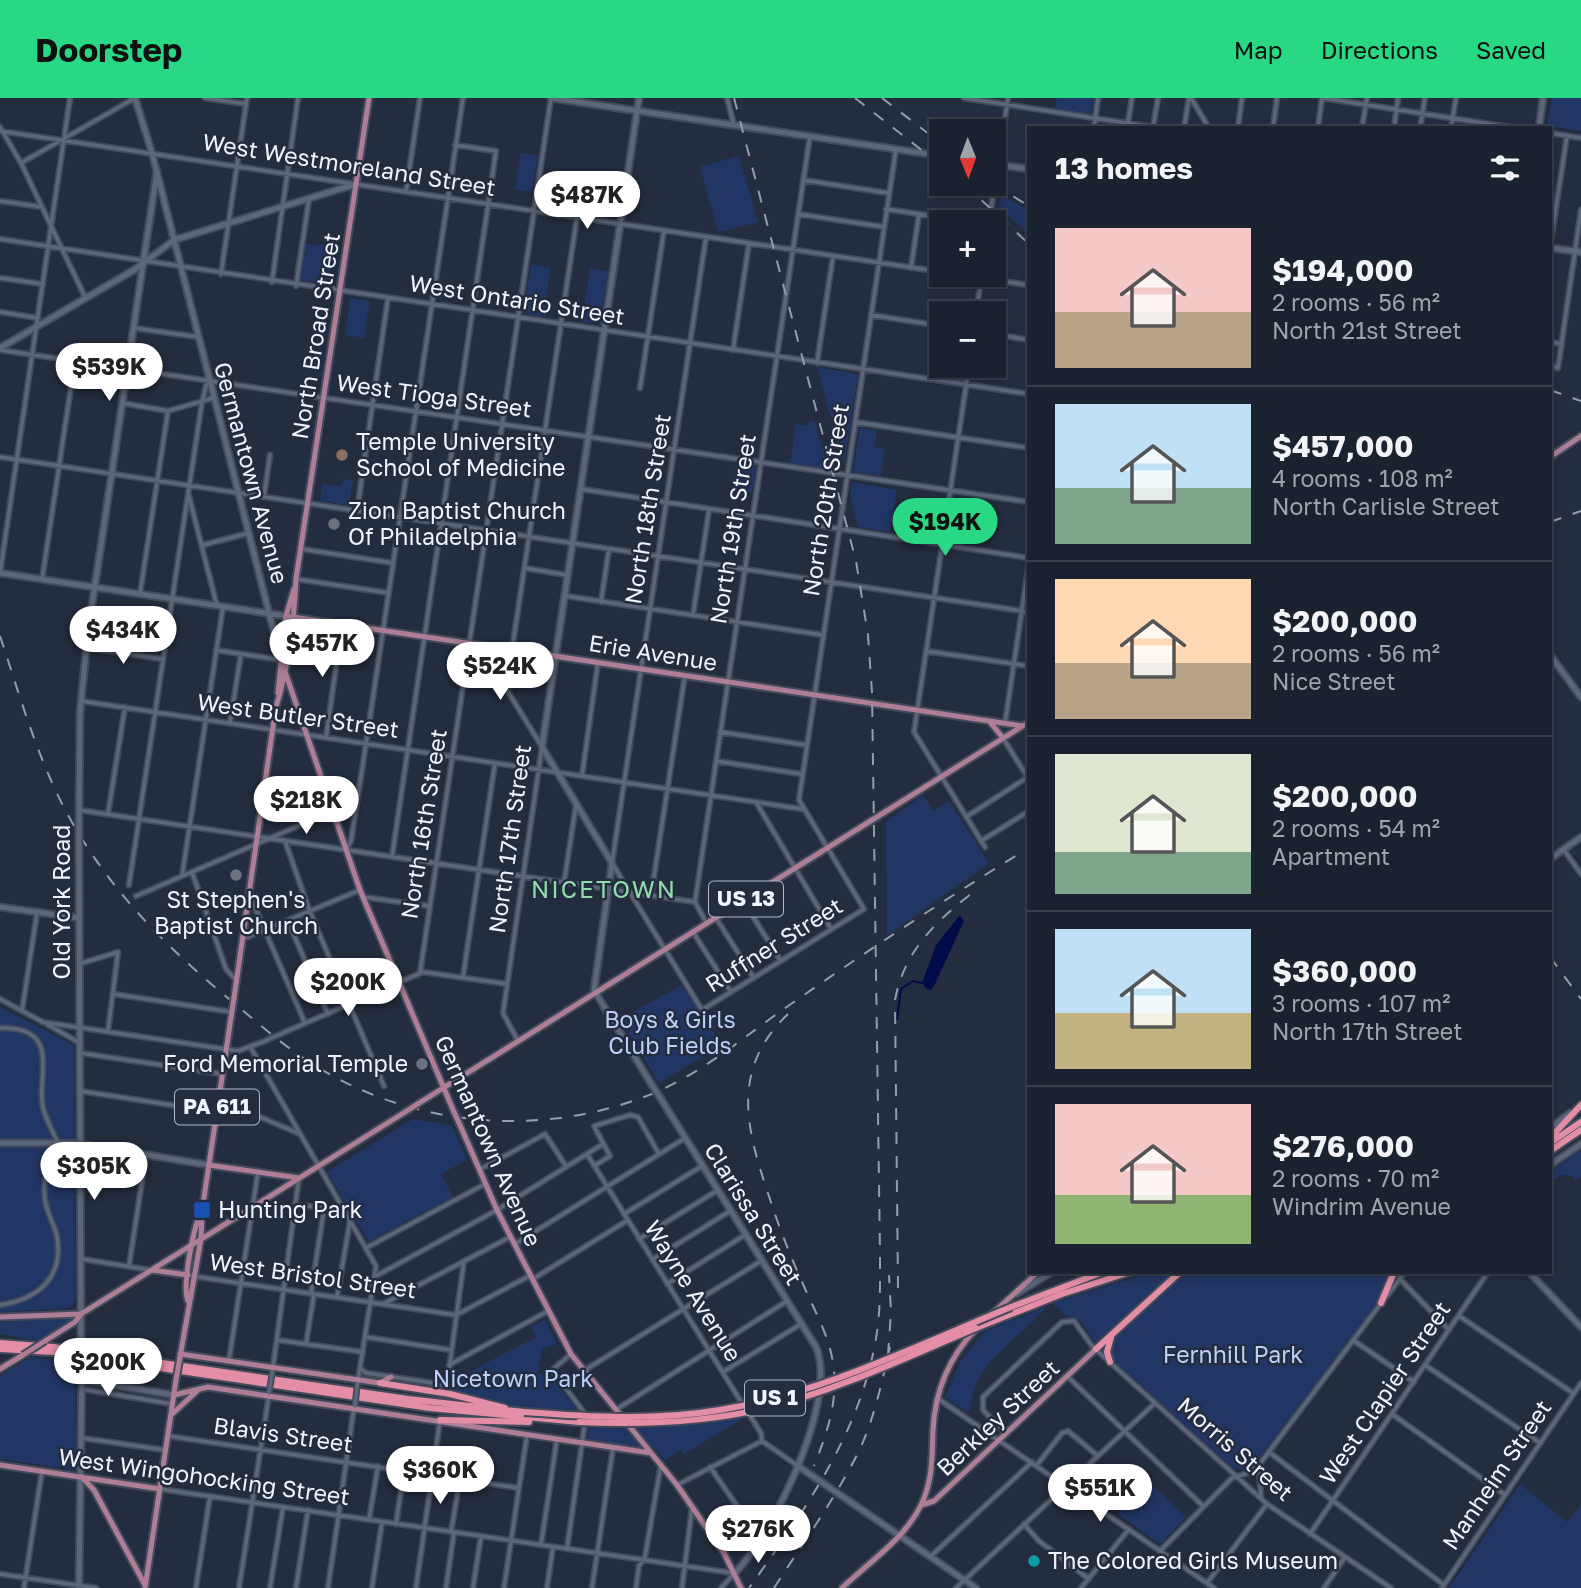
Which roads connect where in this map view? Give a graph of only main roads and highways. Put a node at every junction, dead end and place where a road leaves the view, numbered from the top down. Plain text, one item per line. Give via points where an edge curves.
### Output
1 (369, 98) edge
2 (1581, 436) edge
3 (1553, 455) edge
4 (296, 579) junction
5 (286, 616) junction
6 (294, 617) junction
7 (281, 660) junction
8 (285, 677) junction
9 (276, 707) junction
10 (990, 722) junction
11 (1026, 724) edge
12 (1003, 738) junction
13 (444, 1088) junction
14 (1581, 1105) edge
15 (1581, 1122) edge
16 (1581, 1130) edge
17 (1552, 1136) edge
18 (1552, 1142) edge
19 (1552, 1151) edge
20 (209, 1165) junction
21 (299, 1178) junction
22 (202, 1212) junction
23 (201, 1239) junction
24 (192, 1245) junction
25 (152, 1270) junction
26 (1036, 1274) edge
27 (1098, 1274) edge
28 (1123, 1274) edge
29 (1178, 1274) edge
30 (1397, 1275) edge
31 (191, 1276) junction
32 (1381, 1303) road end
33 (1013, 1310) junction
34 (81, 1314) junction
35 (0, 1317) edge
36 (1112, 1335) junction
37 (0, 1338) edge
38 (0, 1343) edge
39 (37, 1345) junction
40 (0, 1349) edge
41 (1096, 1349) joint
42 (180, 1356) junction
43 (1110, 1362) road end
44 (0, 1369) edge
45 (391, 1377) road end
46 (380, 1383) junction
47 (204, 1387) junction
48 (174, 1395) junction
49 (171, 1415) junction
50 (524, 1418) junction
51 (440, 1420) junction
52 (652, 1453) junction
53 (0, 1465) edge
54 (82, 1477) junction
55 (160, 1489) junction
56 (921, 1505) junction
57 (740, 1586) edge
58 (145, 1587) edge
59 (842, 1588) edge

1 - 4 main road, North Broad Street / PA 611
2 - 3 main road
4 - 5 main road, North Broad Street / PA 611
4 - 6 main road, North Broad Street / PA 611
5 - 6 main road, Erie Avenue
5 - 7 main road, North Broad Street / PA 611
6 - 8 main road, North Broad Street / PA 611
6 - 10 main road, Erie Avenue
7 - 8 main road, Germantown Avenue
7 - 9 main road, North Broad Street / PA 611
8 - 9 main road, North Broad Street / PA 611
8 - 13 main road, Germantown Avenue via 361,894
9 - 20 main road, North Broad Street / PA 611, bridge
10 - 11 main road, Erie Avenue
10 - 12 main road
11 - 12 main road, US 13
12 - 13 main road, US 13
13 - 21 main road, US 13, bridge
13 - 52 main road, Germantown Avenue, bridge via 497,1210 571,1354
14 - 17 highway
15 - 18 highway
16 - 19 highway
20 - 21 main road
20 - 22 main road, North Broad Street / PA 611
21 - 23 main road, US 13
22 - 23 main road, North Broad Street / PA 611
22 - 24 main road, North Broad Street / PA 611
23 - 24 main road, US 13
23 - 31 main road, North Broad Street / PA 611
24 - 25 main road, US 13
24 - 31 main road, North Broad Street / PA 611
25 - 31 main road, West Bristol Street
25 - 34 main road, US 13
26 - 56 main road via 960,1348 944,1377 937,1398 932,1468
27 - 33 highway, US 1
28 - 33 highway, US 1
29 - 36 highway
30 - 32 highway
31 - 42 main road, North Broad Street / PA 611
33 - 50 highway, US 1, bridge via 824,1383 749,1405 657,1417
33 - 50 highway, US 1, bridge via 831,1387 766,1408 673,1422
34 - 35 main road, US 13
34 - 44 main road, US 13, bridge
36 - 41 highway
36 - 43 highway via 1107,1347
37 - 39 highway, US 1
38 - 39 highway, US 1
39 - 50 highway, US 1
40 - 50 highway, US 1 via 53,1352
41 - 56 main road, Berkley Street via 934,1502
42 - 46 main road
42 - 48 main road, North Broad Street / PA 611, bridge
45 - 46 main road
46 - 50 highway via 450,1394
47 - 48 main road
47 - 49 main road
47 - 51 main road
48 - 49 main road, North Broad Street / PA 611
49 - 55 main road, North Broad Street / PA 611
50 - 51 highway
51 - 52 main road
52 - 57 main road, Germantown Avenue via 693,1506
53 - 54 main road, West Wingohocking Street
54 - 55 main road, West Wingohocking Street
54 - 58 main road via 94,1490
55 - 58 main road, North Broad Street / PA 611
56 - 59 main road via 899,1535

